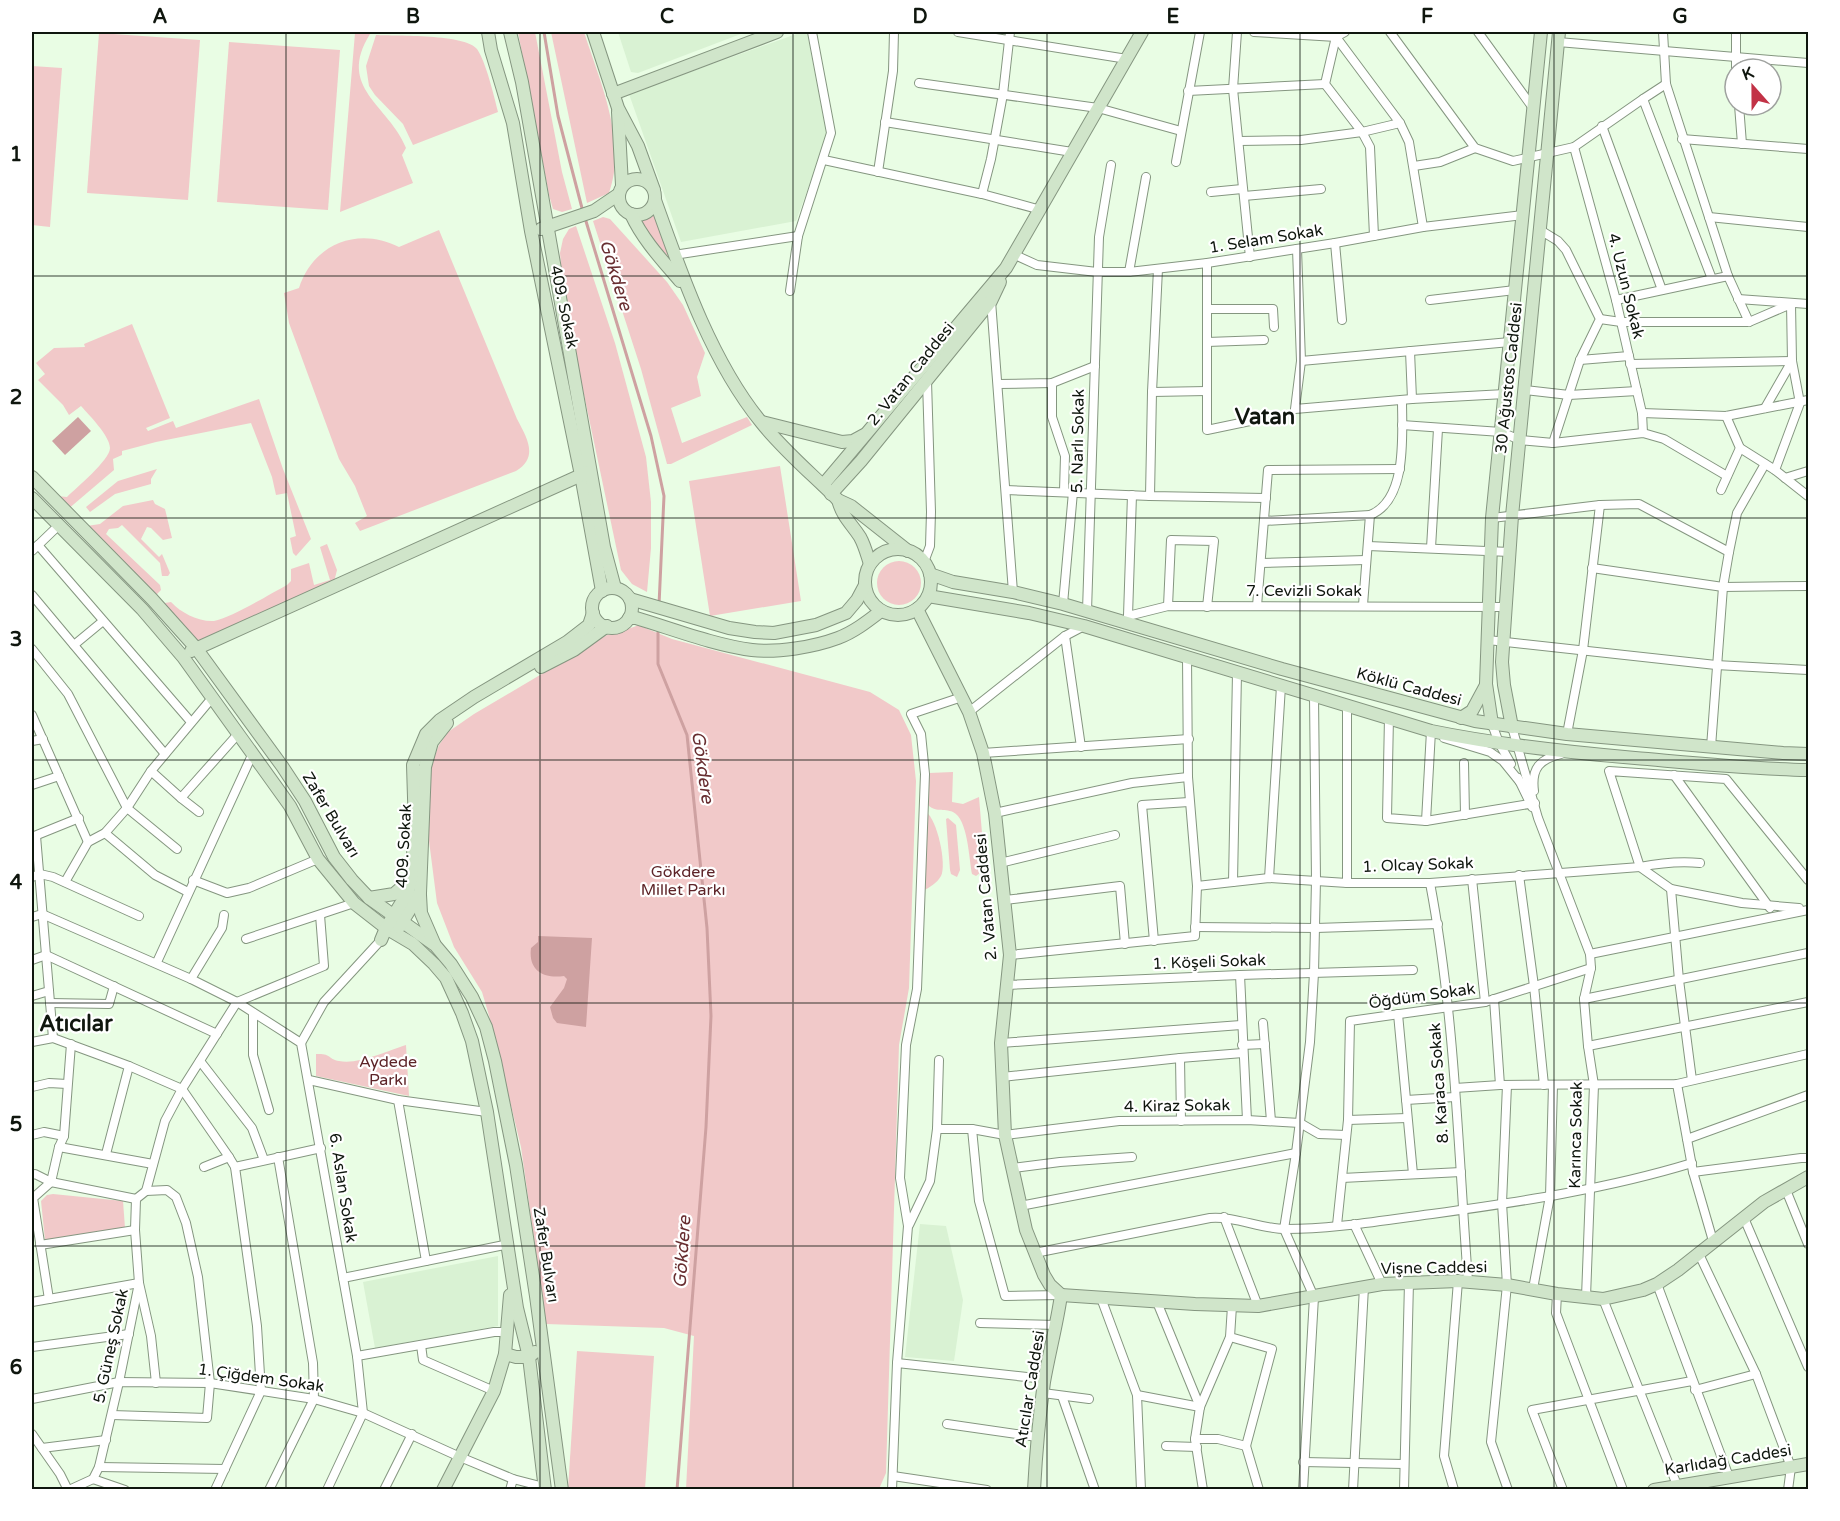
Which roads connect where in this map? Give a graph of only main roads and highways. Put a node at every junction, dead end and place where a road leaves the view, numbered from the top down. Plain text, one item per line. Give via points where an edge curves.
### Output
1 (488, 32) edge
2 (593, 32) edge
3 (777, 32) edge
4 (1142, 32) edge
5 (1541, 32) edge
6 (508, 33) edge
7 (1559, 37) edge
8 (613, 93) junction
9 (618, 108) junction
10 (620, 190) junction
11 (654, 195) junction
12 (594, 211) junction
13 (629, 213) junction
14 (553, 225) junction
15 (531, 231) junction
16 (1006, 268) junction
17 (685, 286) junction
18 (761, 422) junction
19 (866, 435) junction
20 (587, 473) junction
21 (32, 477) edge
22 (830, 493) junction
23 (32, 498) edge
24 (908, 551) junction
25 (870, 564) junction
26 (927, 568) junction
27 (865, 585) junction
28 (609, 589) junction
29 (928, 596) junction
30 (634, 600) junction
31 (916, 609) junction
32 (881, 611) junction
33 (593, 613) junction
34 (633, 618) junction
35 (606, 627) junction
36 (196, 648) junction
37 (183, 657) junction
38 (1486, 684) junction
39 (1504, 685) junction
40 (1461, 718) junction
41 (1492, 724) junction
42 (1512, 727) junction
43 (1536, 730) junction
44 (1809, 753) edge
45 (1809, 770) edge
46 (411, 879) junction
47 (420, 893) junction
48 (369, 898) junction
49 (394, 925) junction
50 (381, 940) road end
51 (435, 945) junction
52 (1809, 1177) edge
53 (512, 1272) junction
54 (1061, 1295) junction
55 (543, 1345) junction
56 (505, 1354) junction
57 (529, 1357) junction
58 (1809, 1464) edge
59 (544, 1488) edge
60 (1678, 1488) edge
61 (443, 1490) edge
62 (562, 1490) edge
63 (1034, 1490) edge
64 (1654, 1490) edge

1 - 15 main road, 409. Sokak via 513,123
2 - 8 main road
3 - 8 main road
4 - 16 main road, 2. Vatan Caddesi
5 - 38 main road, 30 Ağustos Caddesi via 1492,518
6 - 14 main road
7 - 39 main road, 30 Ağustos Caddesi via 1512,516
8 - 9 main road
9 - 10 main road
9 - 11 main road via 638,146
10 - 11 main road via 631,179 642,179 651,185
10 - 12 main road
10 - 13 main road via 620,204
11 - 13 main road via 649,210 637,215
11 - 17 main road
12 - 13 main road
12 - 14 main road
13 - 17 main road
14 - 15 main road
14 - 20 main road, 409. Sokak via 552,252
15 - 20 main road, 409. Sokak
16 - 19 main road, 2. Vatan Caddesi
16 - 22 main road, 2. Vatan Caddesi via 991,301 861,461
17 - 18 main road via 728,374
18 - 19 main road via 842,442
18 - 22 main road
19 - 22 main road, 2. Vatan Caddesi
20 - 28 main road, 409. Sokak
20 - 36 main road
21 - 36 main road, Zafer Bulvarı
22 - 24 main road
22 - 25 main road via 863,544
23 - 37 main road, Zafer Bulvarı via 142,609
24 - 25 main road via 886,551
24 - 26 main road
25 - 27 main road
26 - 29 main road via 931,585
26 - 40 main road, Köklü Caddesi via 953,582 1127,619 1293,672
27 - 30 main road via 846,613 774,633 729,628
27 - 32 main road via 867,595
28 - 30 main road via 621,590
28 - 33 main road via 594,600
29 - 31 main road
29 - 45 main road, Köklü Caddesi via 1084,626 1431,731 1568,752
30 - 34 main road
31 - 32 main road via 902,615
31 - 54 main road, 2. Vatan Caddesi via 969,712 983,753 995,813 1010,955 1001,1043 1005,1135 1035,1253 1050,1285
32 - 34 main road via 839,638 790,649 750,650
33 - 35 main road
33 - 46 main road, 409. Sokak via 589,625 567,642 474,697 426,734 413,765 415,830
34 - 35 main road via 620,626
35 - 47 main road, 409. Sokak via 574,650 475,703 446,723 432,742 424,775
36 - 37 main road
36 - 48 main road, Zafer Bulvarı via 304,801 334,857
37 - 49 main road, Zafer Bulvarı via 290,806 318,859 354,903
38 - 40 main road via 1472,711
38 - 41 main road, 30 Ağustos Caddesi
39 - 42 main road, 30 Ağustos Caddesi
39 - 43 main road via 1519,718
40 - 41 main road, Köklü Caddesi
41 - 42 main road, Köklü Caddesi
42 - 43 main road, Köklü Caddesi
43 - 44 main road, Köklü Caddesi
46 - 48 main road via 394,894
46 - 49 main road, 409. Sokak
47 - 49 main road, 409. Sokak
47 - 51 main road via 421,913
48 - 49 main road, Zafer Bulvarı
49 - 50 main road, 409. Sokak
49 - 51 main road, Zafer Bulvarı
49 - 53 main road, Zafer Bulvarı via 446,978 472,1041
51 - 55 main road, Zafer Bulvarı via 452,964 486,1027 516,1166
52 - 54 main road, Vişne Caddesi via 1744,1218 1657,1284 1603,1299 1463,1281 1382,1284 1258,1306
53 - 56 main road
53 - 57 main road, Zafer Bulvarı
54 - 63 main road, Atıcılar Caddesi via 1043,1393
55 - 57 main road
55 - 62 main road, Zafer Bulvarı
56 - 57 main road
56 - 61 main road via 494,1391
57 - 59 main road, Zafer Bulvarı
58 - 60 main road, Karlıdağ Caddesi
60 - 64 main road, Karlıdağ Caddesi

